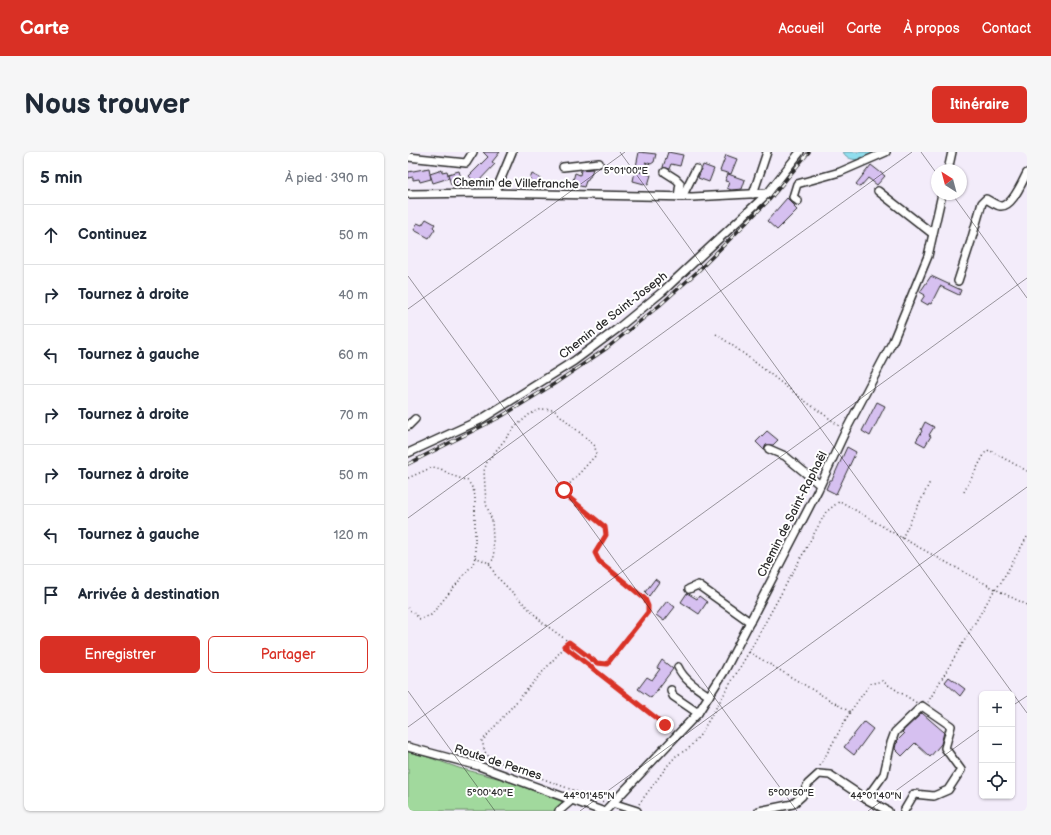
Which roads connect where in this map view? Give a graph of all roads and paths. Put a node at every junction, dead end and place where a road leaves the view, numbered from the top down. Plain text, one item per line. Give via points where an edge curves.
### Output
1 (473, 152) edge
2 (512, 152) edge
3 (767, 152) edge
4 (800, 152) edge
5 (886, 152) edge
6 (952, 152) edge
7 (408, 157) edge
8 (599, 163) dead end
9 (949, 164) edge
10 (563, 168) dead end
11 (696, 169) dead end
12 (665, 172) dead end
13 (1027, 173) edge
14 (878, 191) dead end
15 (495, 193) junction
16 (768, 193) junction
17 (408, 194) edge
18 (753, 194) junction
19 (680, 197) junction
20 (941, 200) edge
21 (798, 201) dead end
22 (933, 234) junction
23 (958, 281) dead end
24 (716, 334) dead end
25 (415, 419) dead end
26 (408, 426) edge
27 (845, 432) junction
28 (769, 449) dead end
29 (408, 453) edge
30 (1027, 471) edge
31 (408, 478) edge
32 (930, 482) dead end
33 (820, 485) junction
34 (964, 492) dead end
35 (1027, 537) edge
36 (902, 538) junction
37 (475, 557) junction
38 (489, 563) junction
39 (689, 589) dead end
40 (995, 589) junction
41 (1027, 605) edge
42 (408, 608) edge
43 (750, 622) junction
44 (569, 642) junction
45 (564, 646) junction
46 (749, 652) junction
47 (678, 667) dead end
48 (671, 690) dead end
49 (709, 696) junction
50 (922, 706) junction
51 (850, 712) junction
52 (698, 713) junction
53 (665, 725) dead end
54 (408, 747) edge
55 (819, 774) junction
56 (573, 799) junction
57 (866, 799) junction
58 (612, 804) junction
59 (559, 811) edge
60 (604, 811) edge
61 (636, 811) edge
62 (758, 811) edge
63 (888, 811) edge
64 (904, 811) edge

1 - 7 street via 466,163
2 - 15 street
3 - 18 street
4 - 16 street, Chemin de Saint-Joseph
5 - 21 street via 840,172 797,184 793,197
6 - 9 street
8 - 10 street
11 - 19 street
12 - 19 street via 680,183
13 - 23 street via 1008,205 1001,206 986,199 982,203
14 - 22 street
15 - 17 street, Chemin de Villefranche
15 - 19 street, Chemin de Villefranche
16 - 18 street, Chemin de Villefranche
16 - 29 street, Chemin de Saint-Joseph via 662,292 574,361 480,420
18 - 19 street, Chemin de Villefranche
20 - 22 street, Chemin de Saint-Raphaël
22 - 27 street, Chemin de Saint-Raphaël via 928,256 893,341
24 - 27 path
25 - 26 street
27 - 33 street, Chemin de Saint-Raphaël
28 - 33 street via 785,456
30 - 34 path via 989,450
31 - 37 path via 433,468 468,481 474,496
32 - 36 path
33 - 43 street, Chemin de Saint-Raphaël
35 - 40 path
36 - 40 path
36 - 46 path via 840,501 826,512
37 - 38 path
37 - 42 path via 473,564 431,615 420,618
38 - 44 path via 496,576 543,623
38 - 44 path via 494,559 494,548 492,520 486,504 484,471 487,462 515,427 530,414 542,409 554,410 595,446 596,455 564,490 566,495 605,527 606,535 595,553 599,561 645,599 648,606 648,612 607,664 597,663
39 - 43 street via 698,584
40 - 41 path
40 - 50 path via 929,700
43 - 49 street, Chemin de Saint-Raphaël
44 - 45 path
45 - 53 path
45 - 58 path via 482,741 485,752 491,759
46 - 51 path
46 - 61 path via 700,735 668,765
47 - 49 street via 694,686
48 - 52 street via 673,696
49 - 52 street, Chemin de Saint-Raphaël
50 - 51 path via 882,681 870,684
50 - 57 street via 895,732 884,774
50 - 64 street via 950,726 945,748 961,770 948,790 934,796 914,794
51 - 55 path via 820,764
52 - 58 street, Chemin de Saint-Raphaël
54 - 56 street, Route de Pernes via 479,766
55 - 57 street via 830,776
55 - 62 street via 793,804
56 - 59 street
56 - 60 street, Route de Pernes
57 - 63 street
58 - 60 street, Chemin de Saint-Raphaël
58 - 61 street

